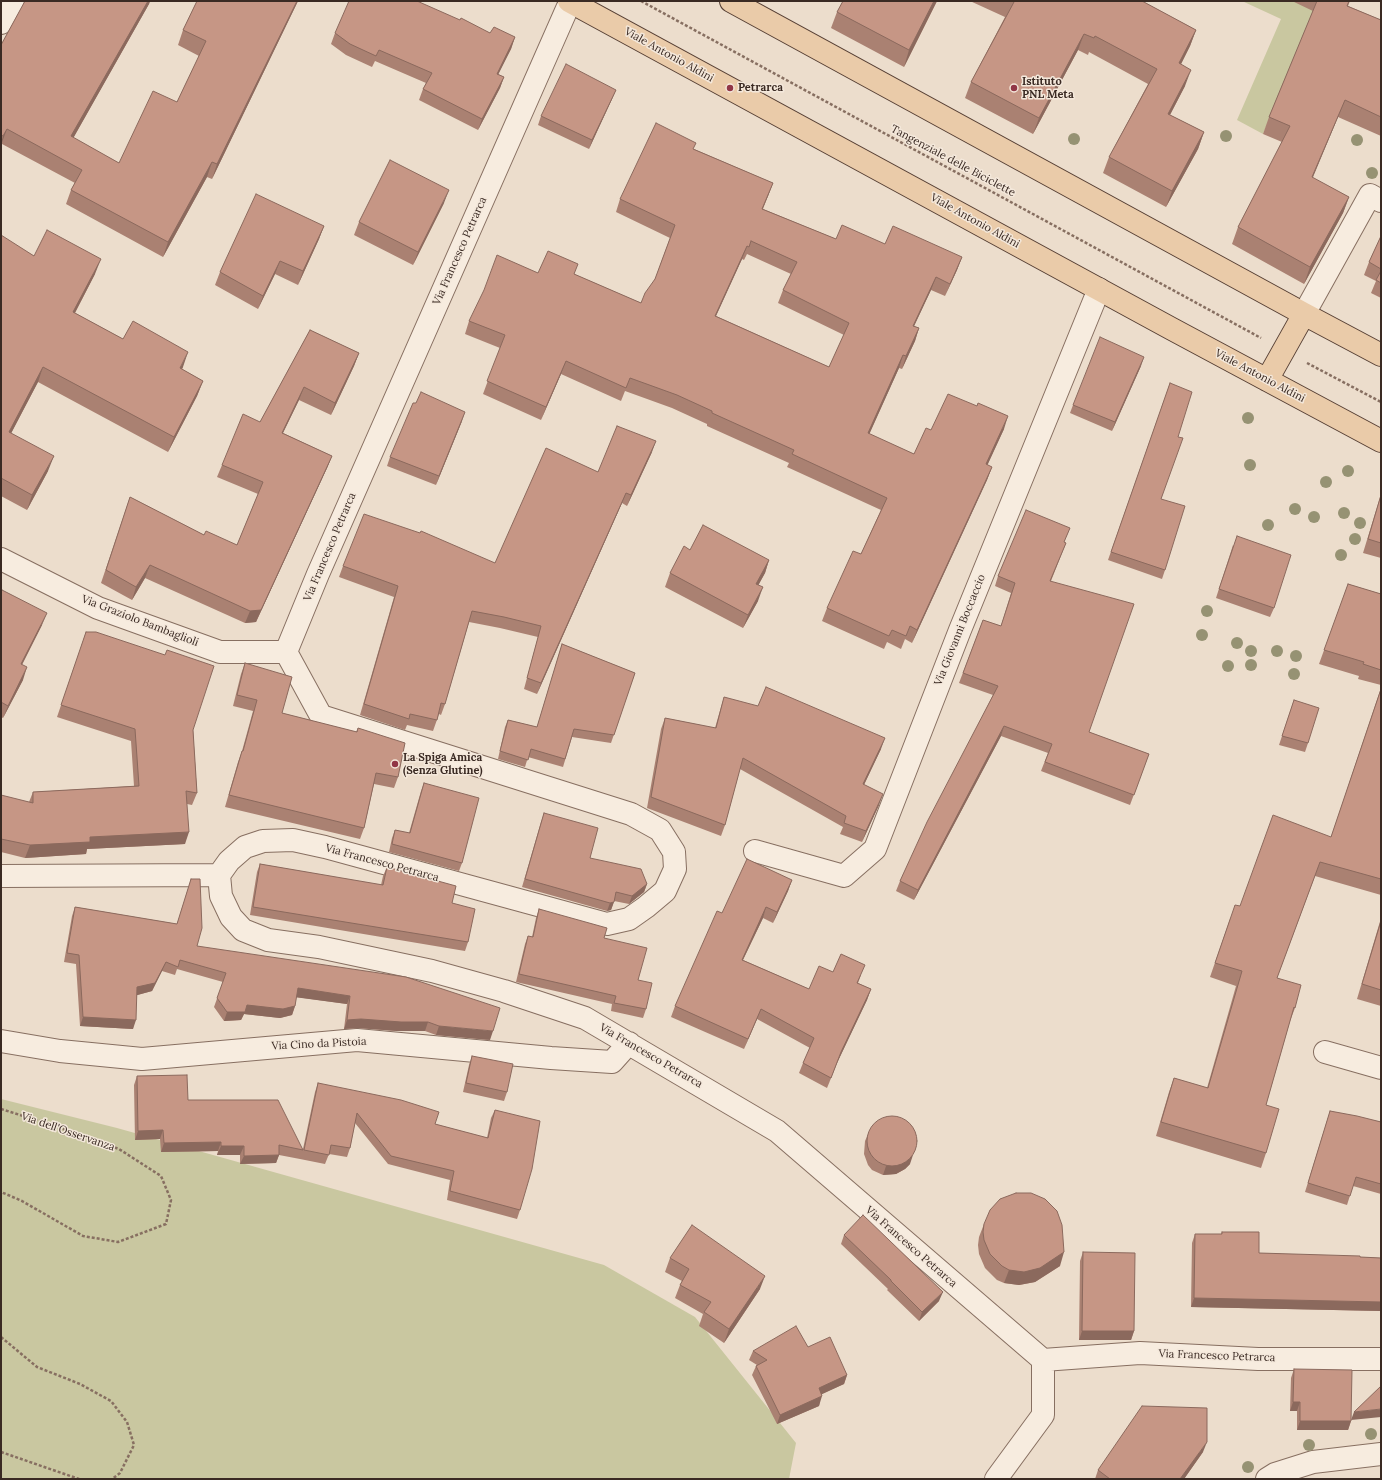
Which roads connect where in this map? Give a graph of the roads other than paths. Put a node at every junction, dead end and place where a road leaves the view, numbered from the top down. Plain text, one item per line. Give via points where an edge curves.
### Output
1 (14, 1) edge
2 (570, 1) edge
3 (731, 1) edge
4 (1, 23) edge
5 (1381, 201) edge
6 (1099, 289) junction
7 (1304, 314) junction
8 (1381, 355) edge
9 (1267, 380) junction
10 (1381, 441) edge
11 (1, 559) edge
12 (286, 652) junction
13 (755, 851) dead end
14 (219, 875) junction
15 (1, 876) edge
16 (1, 1041) edge
17 (629, 1042) junction
18 (1324, 1052) dead end
19 (1381, 1068) edge
20 (1381, 1359) edge
21 (1043, 1360) junction
22 (1381, 1454) edge
23 (996, 1479) edge
24 (1267, 1479) edge

1 - 4 street
2 - 6 main road, Viale Antonio Aldini
2 - 12 street, Via Francesco Petrarca
3 - 7 main road
5 - 7 street via 1370,195
6 - 9 main road, Viale Antonio Aldini
6 - 13 street, Via Giovanni Boccaccio via 960,630 875,849 844,876
7 - 8 main road
7 - 9 main road
9 - 10 main road, Viale Antonio Aldini
11 - 12 street, Via Graziolo Bambaglioli via 98,608 220,652
12 - 14 street, Via Francesco Petrarca via 321,716 632,814 660,830 674,852 675,869 665,891 646,907 629,919 607,924 293,840 263,841 245,847 229,861
14 - 15 street
14 - 17 street, Via Francesco Petrarca via 221,896 231,917 243,930 268,940 319,946 504,991 585,1018
16 - 17 street, Via Cino da Pistoia via 60,1051 142,1059 357,1040 612,1062
17 - 21 street, Via Francesco Petrarca via 778,1131
18 - 19 street
20 - 21 street, Via Francesco Petrarca via 1258,1359 1140,1353
21 - 23 street via 1042,1415
22 - 24 street via 1313,1462

